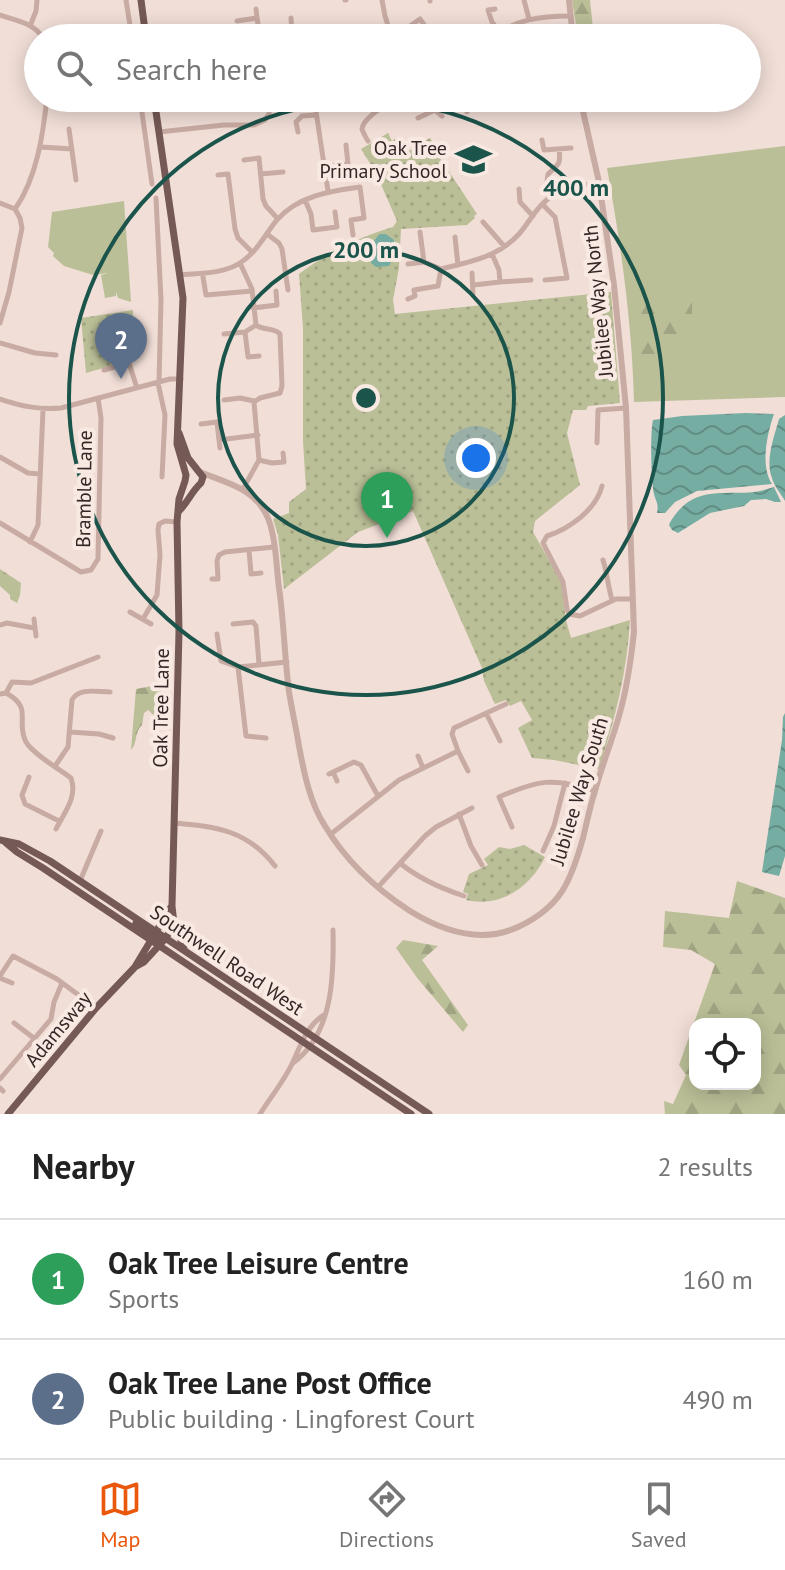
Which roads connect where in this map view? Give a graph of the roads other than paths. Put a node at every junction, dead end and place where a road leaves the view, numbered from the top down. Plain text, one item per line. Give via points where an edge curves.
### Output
1 (37, 0) edge
2 (126, 0) edge
3 (141, 0) edge
4 (382, 0) edge
5 (524, 0) edge
6 (569, 0) edge
7 (256, 9) dead end
8 (495, 9) dead end
9 (0, 15) edge
10 (570, 16) junction
11 (257, 18) junction
12 (291, 18) dead end
13 (529, 19) junction
14 (237, 21) dead end
15 (25, 24) edge
16 (31, 24) edge
17 (130, 24) edge
18 (144, 24) edge
19 (258, 24) edge
20 (292, 24) edge
21 (388, 24) edge
22 (494, 24) edge
23 (516, 24) edge
24 (571, 24) edge
25 (45, 112) edge
26 (142, 112) edge
27 (156, 112) edge
28 (270, 112) edge
29 (316, 112) edge
30 (374, 112) edge
31 (431, 112) edge
32 (437, 112) edge
33 (583, 112) edge
34 (316, 115) junction
35 (442, 116) dead end
36 (418, 118) dead end
37 (69, 129) dead end
38 (158, 132) junction
39 (298, 132) dead end
40 (542, 140) dead end
41 (368, 141) dead end
42 (346, 145) dead end
43 (41, 147) junction
44 (571, 148) dead end
45 (72, 149) junction
46 (559, 149) junction
47 (244, 160) dead end
48 (164, 167) junction
49 (326, 167) junction
50 (150, 169) junction
51 (283, 172) dead end
52 (261, 174) junction
53 (218, 175) dead end
54 (76, 180) dead end
55 (599, 182) junction
56 (152, 184) dead end
57 (519, 189) dead end
58 (328, 191) junction
59 (555, 194) junction
60 (156, 198) dead end
61 (305, 200) junction
62 (544, 202) junction
63 (0, 203) edge
64 (15, 209) junction
65 (335, 212) dead end
66 (533, 216) junction
67 (278, 219) junction
68 (483, 222) dead end
69 (420, 232) dead end
70 (267, 234) junction
71 (353, 235) dead end
72 (455, 237) dead end
73 (504, 246) junction
74 (252, 252) junction
75 (492, 254) junction
76 (424, 262) junction
77 (240, 263) junction
78 (408, 264) dead end
79 (458, 265) junction
80 (441, 269) junction
81 (472, 273) dead end
82 (180, 275) junction
83 (203, 277) dead end
84 (531, 280) dead end
85 (545, 280) dead end
86 (500, 282) junction
87 (474, 285) junction
88 (288, 290) dead end
89 (252, 291) junction
90 (276, 291) dead end
91 (473, 295) dead end
92 (408, 299) dead end
93 (253, 308) junction
94 (0, 323) edge
95 (256, 325) junction
96 (245, 332) junction
97 (224, 334) dead end
98 (0, 343) edge
99 (56, 355) dead end
100 (259, 356) dead end
101 (104, 370) dead end
102 (181, 379) junction
103 (158, 382) junction
104 (137, 388) junction
105 (98, 398) junction
106 (0, 399) edge
107 (224, 400) dead end
108 (254, 402) junction
109 (626, 408) junction
110 (43, 410) junction
111 (201, 424) dead end
112 (179, 433) junction
113 (258, 435) junction
114 (219, 440) junction
115 (597, 443) dead end
116 (220, 448) dead end
117 (283, 453) dead end
118 (0, 457) edge
119 (259, 460) junction
120 (199, 471) junction
121 (40, 474) junction
122 (162, 477) dead end
123 (186, 478) junction
124 (217, 478) junction
125 (199, 485) junction
126 (602, 486) dead end
127 (243, 489) junction
128 (179, 511) junction
129 (177, 522) junction
130 (0, 523) edge
131 (30, 542) junction
132 (274, 547) junction
133 (249, 550) junction
134 (603, 560) dead end
135 (261, 573) dead end
136 (212, 579) dead end
137 (633, 599) junction
138 (612, 600) junction
139 (130, 612) dead end
140 (34, 619) dead end
141 (143, 619) junction
142 (151, 624) dead end
143 (233, 624) dead end
144 (0, 625) edge
145 (34, 628) junction
146 (217, 634) dead end
147 (36, 636) dead end
148 (98, 657) dead end
149 (287, 662) junction
150 (259, 664) junction
151 (238, 667) junction
152 (107, 690) dead end
153 (3, 693) edge
154 (506, 704) dead end
155 (486, 713) junction
156 (70, 732) junction
157 (113, 738) dead end
158 (266, 738) dead end
159 (500, 741) dead end
160 (458, 751) junction
161 (418, 756) dead end
162 (55, 766) junction
163 (423, 768) junction
164 (468, 771) dead end
165 (25, 780) dead end
166 (337, 781) dead end
167 (565, 783) junction
168 (595, 791) junction
169 (378, 796) junction
170 (472, 808) dead end
171 (459, 814) junction
172 (60, 821) junction
173 (175, 823) junction
174 (512, 827) dead end
175 (56, 829) dead end
176 (101, 831) dead end
177 (331, 834) junction
178 (2, 840) edge
179 (543, 851) dead end
180 (400, 863) junction
181 (482, 865) dead end
182 (275, 866) dead end
183 (80, 881) junction
184 (378, 887) junction
185 (464, 896) dead end
186 (172, 906) junction
187 (174, 918) junction
188 (135, 929) junction
189 (333, 930) dead end
190 (154, 936) junction
191 (163, 942) junction
192 (185, 951) junction
193 (139, 958) junction
194 (135, 967) junction
195 (0, 977) edge
196 (12, 983) dead end
197 (62, 983) junction
198 (96, 1008) junction
199 (14, 1023) dead end
200 (311, 1035) junction
201 (35, 1039) junction
202 (305, 1044) junction
203 (0, 1079) edge
204 (8, 1114) edge
205 (260, 1114) edge
206 (411, 1114) edge
207 (429, 1114) edge

1 - 16 street
2 - 17 street
3 - 18 main road
4 - 21 street
5 - 13 street
6 - 10 street
7 - 11 street
8 - 22 street via 488,10
9 - 15 street
10 - 13 street
10 - 24 street
11 - 14 street
11 - 19 street
12 - 20 street
13 - 23 street
25 - 43 street
26 - 50 street
27 - 38 main road, Oak Tree Lane
28 - 38 street via 254,125
29 - 34 street
30 - 41 street via 362,125
31 - 36 street
32 - 35 street
33 - 55 street, Jubilee Way North
34 - 39 street via 302,116 296,122
34 - 49 street
37 - 45 street
38 - 48 main road, Oak Tree Lane
40 - 46 street via 544,150
42 - 49 street via 348,164
43 - 45 street
43 - 64 street
44 - 46 street
45 - 54 street
46 - 59 street via 560,161 547,181
47 - 52 street via 259,158
48 - 50 street
48 - 82 main road, Oak Tree Lane
49 - 58 street
50 - 56 street
51 - 52 street
52 - 67 street via 263,199
53 - 74 street via 228,174 235,229
55 - 59 street
55 - 109 street, Jubilee Way North
57 - 66 street via 520,202
58 - 61 street
58 - 71 street via 360,187 364,218 351,220
59 - 62 street
60 - 103 street
61 - 65 street via 313,230 337,227
61 - 67 street
62 - 66 street
62 - 85 street via 555,217 567,278
63 - 64 street
64 - 94 street via 22,228
66 - 73 street
67 - 70 street
68 - 73 street
69 - 76 street
70 - 74 street
70 - 88 street via 282,249
72 - 79 street
73 - 75 street
74 - 77 street
75 - 79 street
75 - 86 street
76 - 78 street
76 - 80 street
77 - 82 street
77 - 89 street
79 - 80 street
80 - 92 street via 438,286 414,290 415,296
81 - 87 street
82 - 102 main road, Oak Tree Lane
83 - 89 street via 206,295
84 - 86 street
86 - 87 street
87 - 91 street
89 - 93 street
90 - 93 street via 277,305
93 - 95 street
95 - 96 street
95 - 108 street via 279,332 282,386 280,393
96 - 97 street
96 - 100 street via 248,357
98 - 99 street
101 - 104 street via 129,363
102 - 103 street
102 - 112 main road, Oak Tree Lane
103 - 104 street
103 - 122 street via 165,415
104 - 105 street
105 - 110 street
105 - 131 street, Bramble Lane via 98,559 91,570 81,572
106 - 110 street
107 - 108 street
108 - 113 street
109 - 115 street via 598,410
109 - 137 street, Jubilee Way South
110 - 121 street
111 - 114 street via 217,422
112 - 120 main road, Oak Tree Lane
112 - 123 main road, Oak Tree Lane
113 - 114 street
113 - 119 street
114 - 116 street
117 - 119 street via 284,462
118 - 121 street
119 - 127 street
120 - 123 main road via 189,470
120 - 124 street, Jubilee Way South
120 - 125 main road, Oak Tree Lane
121 - 131 street via 38,525
123 - 125 main road via 191,487
123 - 128 main road, Oak Tree Lane
124 - 125 street
124 - 127 street, Jubilee Way South
125 - 128 main road, Oak Tree Lane
126 - 138 street via 586,512 543,543 563,582 569,614 580,616
127 - 132 street, Jubilee Way South via 265,512
128 - 129 main road, Oak Tree Lane
129 - 141 street via 159,524 157,595
129 - 173 main road, Oak Tree Lane
130 - 131 street, Bramble Lane
132 - 133 street
132 - 149 street, Jubilee Way South
133 - 135 street via 251,574
133 - 136 street via 219,555 218,579
134 - 138 street
137 - 138 street
137 - 168 street, Jubilee Way South via 631,660
139 - 141 street
140 - 145 street
141 - 142 street
143 - 150 street via 256,626
144 - 145 street
145 - 147 street
146 - 151 street via 221,661
148 - 153 street via 31,683 12,682
149 - 150 street
149 - 177 street, Jubilee Way South via 303,768
150 - 151 street
151 - 158 street via 246,736
152 - 156 street via 75,695
153 - 162 street via 24,711 26,742
154 - 155 street
155 - 159 street
155 - 160 street via 454,728
156 - 157 street
156 - 162 street via 68,747
160 - 163 street
160 - 164 street
161 - 163 street
162 - 172 street via 71,778 74,790
163 - 169 street
165 - 172 street via 25,804
166 - 169 street via 331,773 354,762
167 - 168 street
167 - 174 street via 541,782 499,797
167 - 179 street
168 - 184 street, Jubilee Way South via 564,890 534,920 503,934 472,936 431,924
169 - 177 street
170 - 171 street
171 - 180 street via 425,836
171 - 181 street
172 - 175 street
173 - 182 street via 230,831 247,839
173 - 186 main road, Oak Tree Lane
176 - 183 street
177 - 184 street, Jubilee Way South
178 - 183 main road, Southwell Road West via 19,844
178 - 188 main road, Southwell Road West
180 - 184 street
180 - 185 street via 439,888
183 - 190 main road, Southwell Road West
186 - 187 main road, Oak Tree Lane
186 - 190 main road, Oak Tree Lane
187 - 191 main road
187 - 192 main road, Oak Tree Lane
188 - 190 main road, Southwell Road West
188 - 193 main road
189 - 200 street via 329,1004 323,1023
190 - 191 main road
190 - 193 main road, Adamsway
191 - 192 main road, Southwell Road West
191 - 194 main road, Adamsway
191 - 202 main road, Southwell Road West
192 - 200 main road, Southwell Road West
193 - 194 main road, Adamsway
194 - 198 main road, Adamsway
195 - 196 street
195 - 197 street via 13,956
197 - 198 street
197 - 201 street via 51,1019
198 - 204 main road, Adamsway
199 - 201 street
200 - 202 street
200 - 207 main road, Southwell Road West
201 - 203 street
202 - 205 street
202 - 206 main road, Southwell Road West

